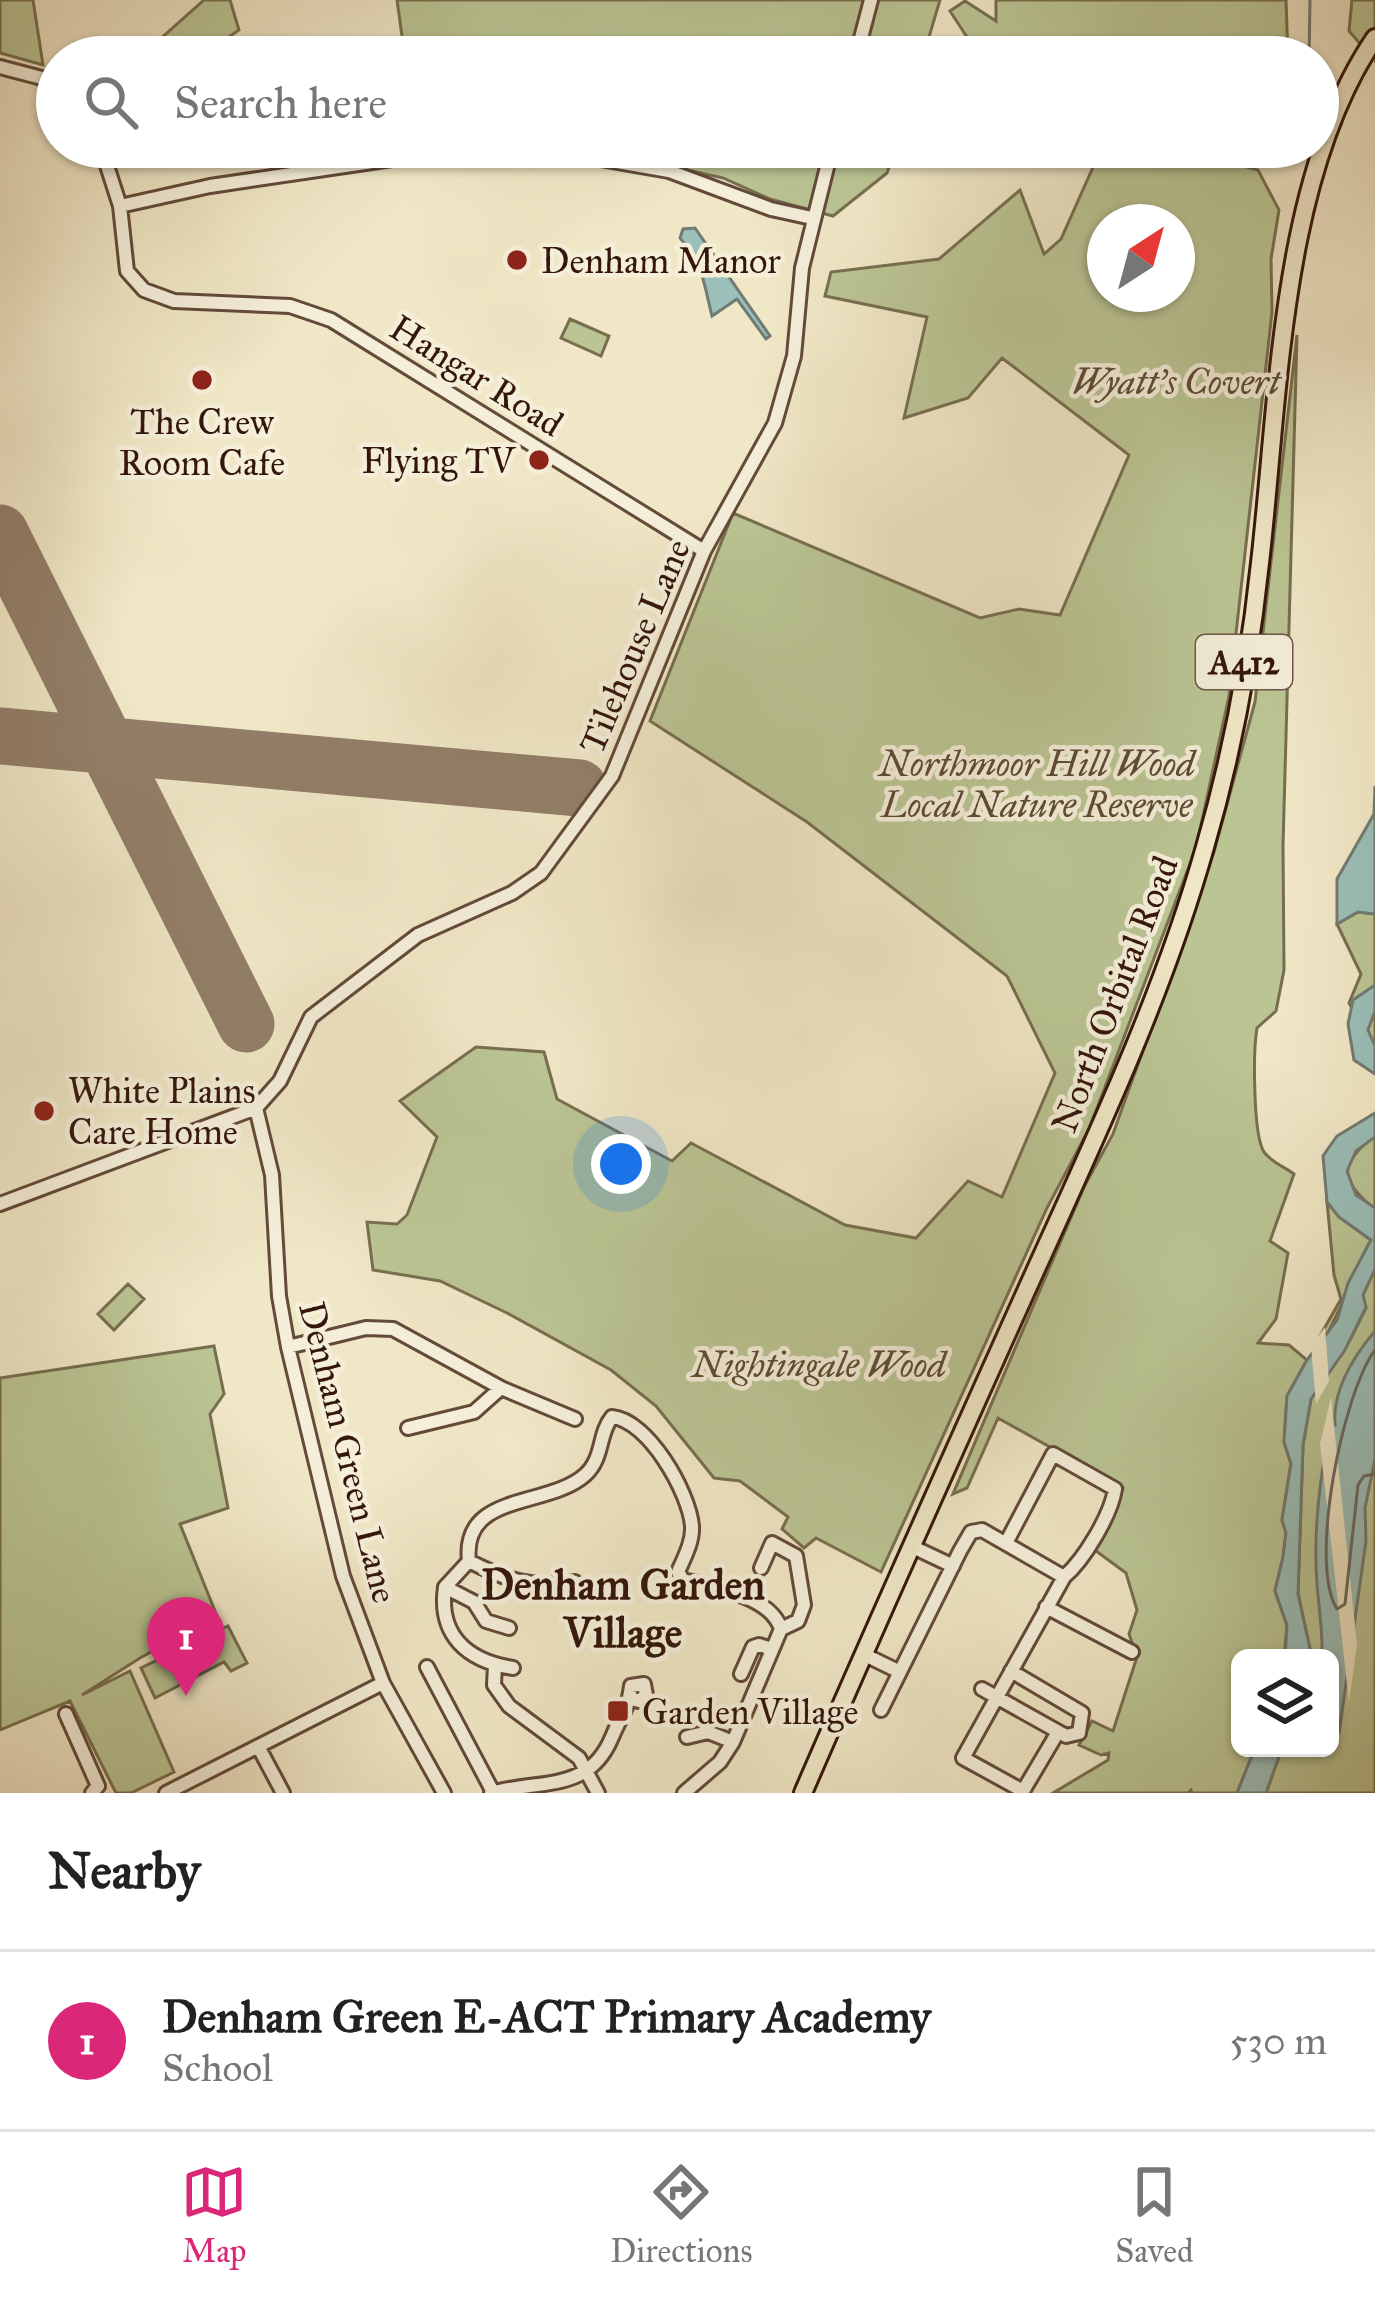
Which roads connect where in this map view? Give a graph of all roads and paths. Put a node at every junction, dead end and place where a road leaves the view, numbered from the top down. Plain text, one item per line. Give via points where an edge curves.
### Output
1 (872, 0) edge
2 (862, 36) edge
3 (1375, 38) edge
4 (0, 67) edge
5 (36, 76) edge
6 (1339, 110) edge
7 (107, 168) edge
8 (332, 168) edge
9 (651, 168) edge
10 (826, 168) edge
11 (1319, 168) edge
12 (119, 206) junction
13 (812, 218) junction
14 (704, 551) junction
15 (256, 1108) junction
16 (0, 1204) edge
17 (288, 1347) junction
18 (501, 1388) junction
19 (575, 1419) dead end
20 (408, 1428) dead end
21 (1006, 1543) junction
22 (913, 1547) junction
23 (470, 1561) junction
24 (952, 1566) junction
25 (761, 1568) dead end
26 (1064, 1577) junction
27 (575, 1582) dead end
28 (445, 1587) junction
29 (1046, 1607) junction
30 (509, 1628) dead end
31 (782, 1629) junction
32 (772, 1649) junction
33 (1132, 1652) dead end
34 (865, 1655) junction
35 (496, 1665) junction
36 (428, 1667) dead end
37 (513, 1668) dead end
38 (1011, 1671) junction
39 (900, 1672) junction
40 (741, 1674) dead end
41 (383, 1683) junction
42 (982, 1689) dead end
43 (996, 1697) junction
44 (633, 1699) dead end
45 (881, 1710) dead end
46 (66, 1714) dead end
47 (1058, 1732) junction
48 (687, 1737) dead end
49 (733, 1742) junction
50 (260, 1748) junction
51 (586, 1772) junction
52 (492, 1792) edge
53 (92, 1793) edge
54 (166, 1793) edge
55 (283, 1793) edge
56 (444, 1793) edge
57 (598, 1793) edge
58 (684, 1793) edge
59 (803, 1793) edge

1 - 2 street
3 - 6 main road, North Orbital Road / A412
4 - 5 street
7 - 12 street
8 - 12 street
9 - 13 street
10 - 13 street, Tilehouse Lane
11 - 22 main road, North Orbital Road / A412 via 1277,392 1260,567 1225,776 1204,853 1097,1135
12 - 14 street, Hangar Road via 129,278 144,290 200,304 290,306 332,320
13 - 14 street, Tilehouse Lane via 794,356 775,423
14 - 15 street, Tilehouse Lane via 626,749 550,863 512,893 418,935 311,1017 280,1081
15 - 16 street
15 - 17 street, Denham Green Lane via 272,1175
17 - 18 street via 393,1329
17 - 41 street, Denham Green Lane via 343,1576
18 - 19 street
18 - 20 street via 474,1412
21 - 24 street via 976,1529
21 - 26 street
21 - 26 street via 1053,1454 1114,1489
22 - 24 street
22 - 34 main road, North Orbital Road / A412
23 - 27 street via 536,1586
23 - 28 street
23 - 31 street via 467,1542 482,1519 589,1472 605,1425 626,1418 667,1463 692,1525 678,1572 683,1580 768,1609
24 - 39 street
25 - 31 street via 772,1543 796,1556 805,1604 798,1621
26 - 29 street
28 - 30 street via 474,1602 486,1621
28 - 35 street via 445,1624 457,1644
29 - 33 street
29 - 38 street
31 - 32 street
32 - 40 street via 753,1647
32 - 49 street
34 - 39 street
34 - 59 main road, North Orbital Road / A412
35 - 37 street
35 - 51 street via 494,1684 509,1706 568,1747
36 - 52 street
38 - 43 street
38 - 47 street via 1082,1713 1079,1733
39 - 45 street
41 - 50 street
41 - 56 street, Denham Green Lane
42 - 43 street
43 - 47 street
43 - 47 street via 963,1758 1023,1791
44 - 51 street via 608,1750
46 - 53 street via 98,1786
48 - 49 street via 708,1732
49 - 58 street
50 - 54 street
50 - 55 street
51 - 52 street
51 - 57 street

